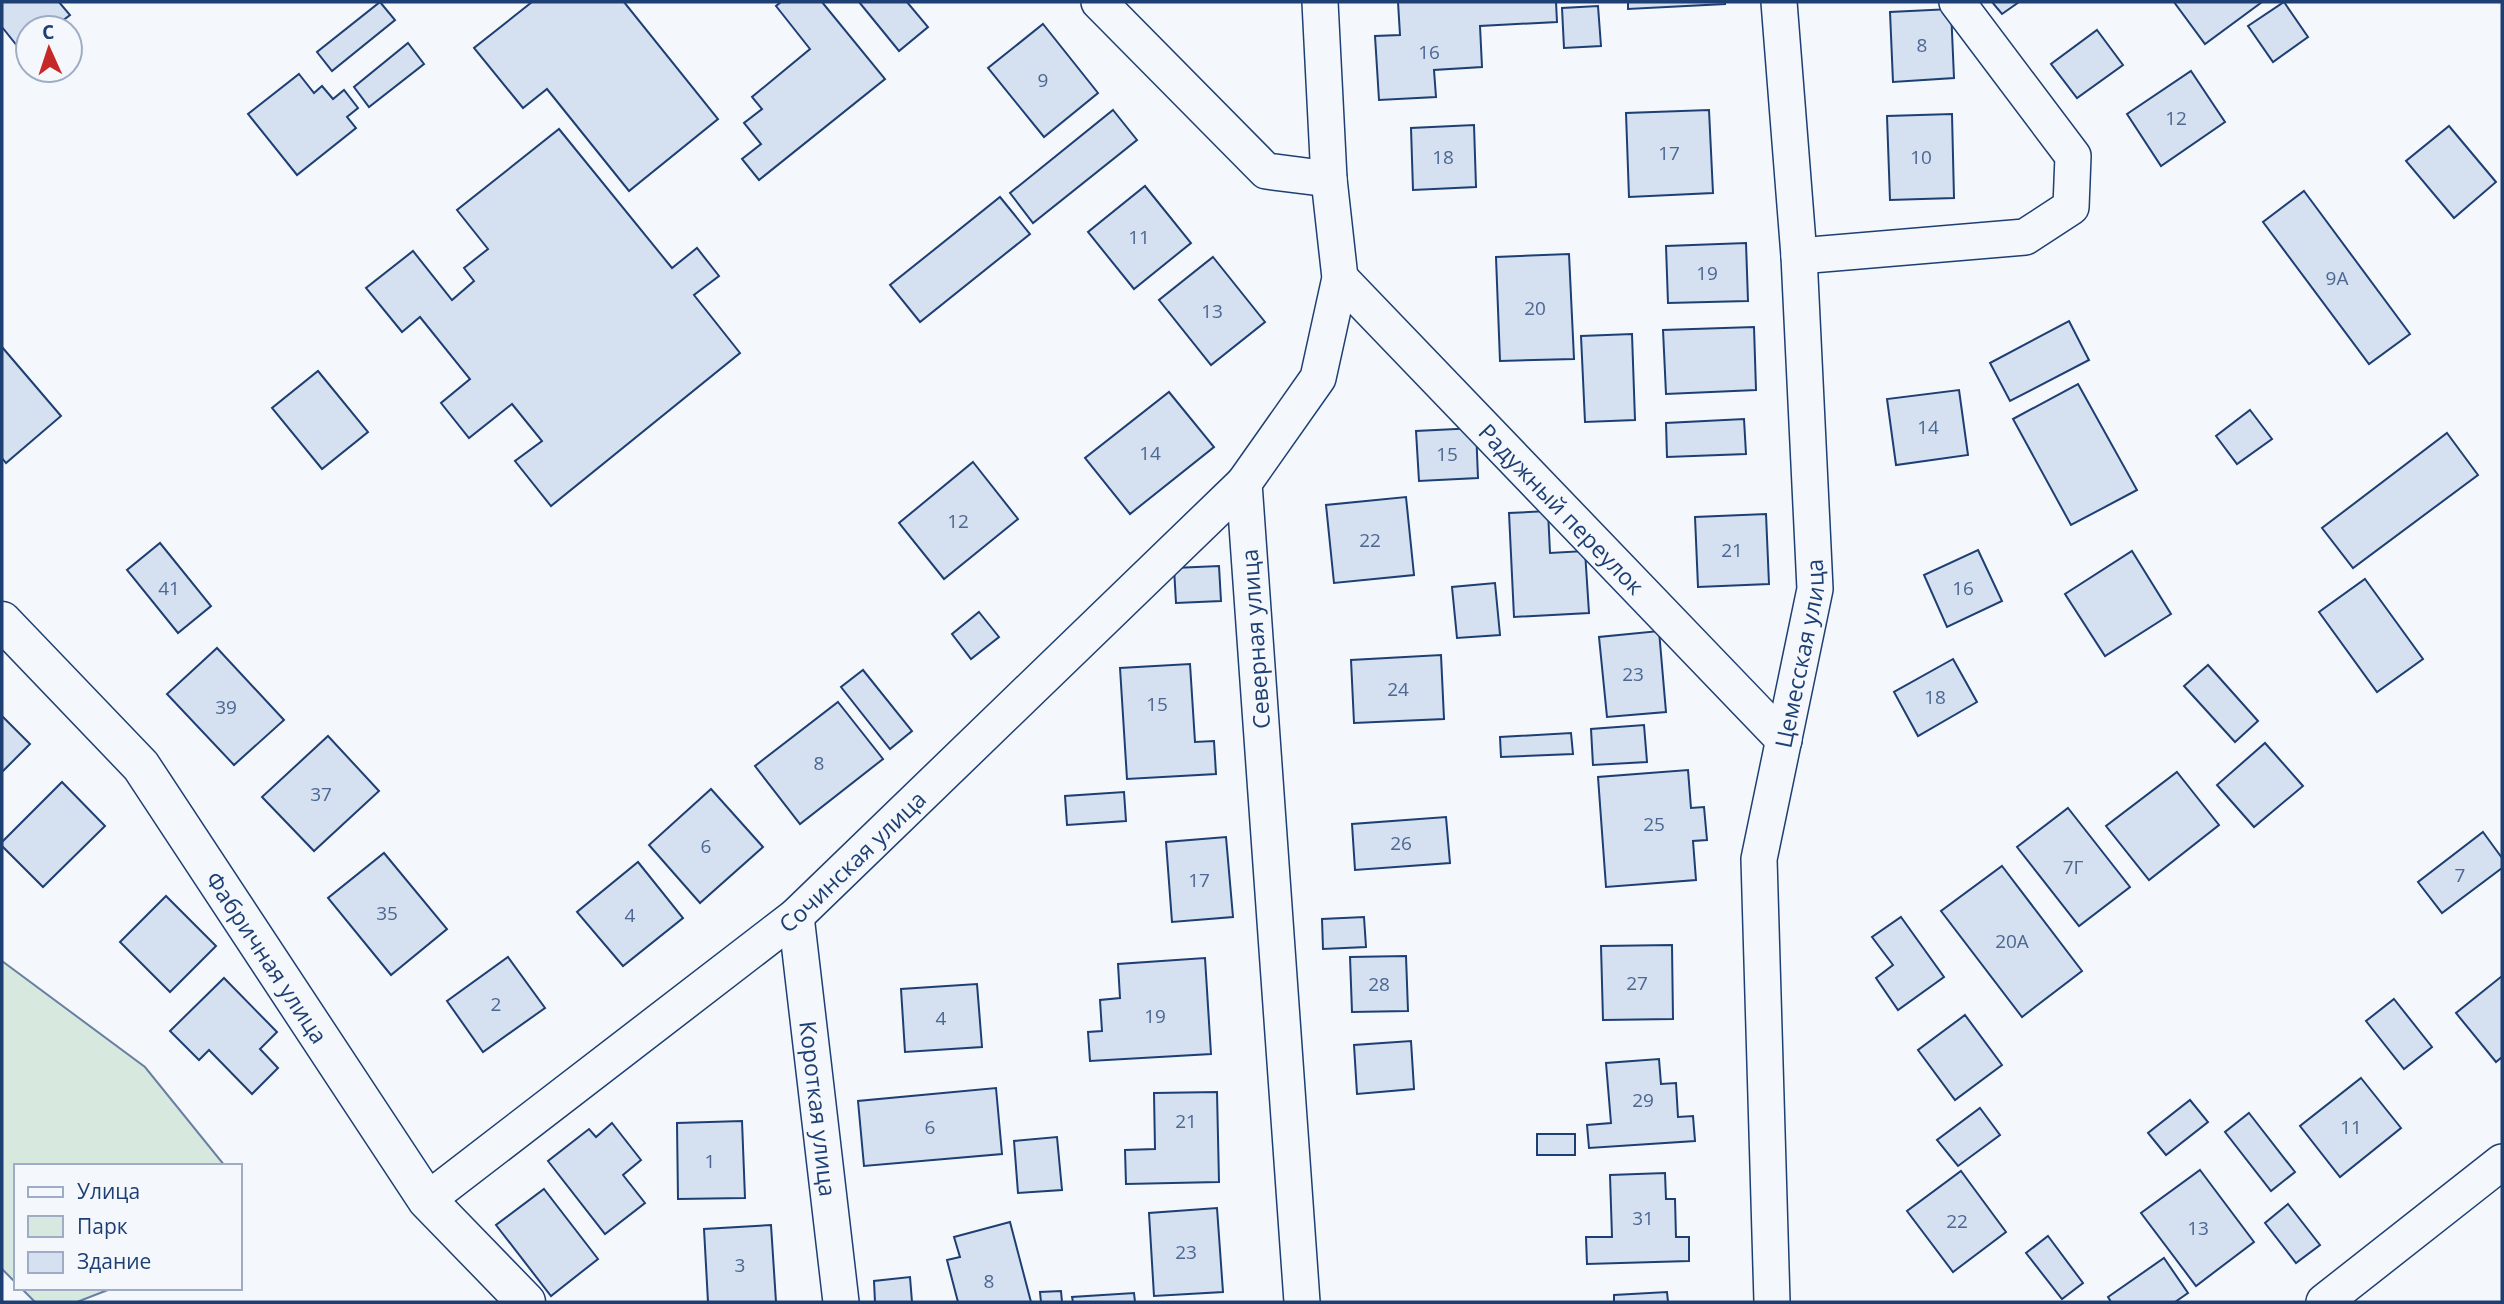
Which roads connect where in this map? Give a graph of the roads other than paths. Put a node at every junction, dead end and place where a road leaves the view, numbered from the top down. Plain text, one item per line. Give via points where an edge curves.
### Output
1 (1099, 2) edge
2 (1320, 2) edge
3 (1779, 2) edge
4 (1957, 2) edge
5 (1329, 179) junction
6 (1800, 256) junction
7 (1340, 278) junction
8 (1244, 483) junction
9 (2, 621) edge
10 (1784, 740) junction
11 (796, 916) junction
12 (2502, 1161) edge
13 (428, 1200) junction
14 (526, 1302) edge
15 (841, 1302) edge
16 (1302, 1302) edge
17 (1772, 1302) edge
18 (2324, 1302) edge

1 - 5 street via 1266,171
2 - 5 street
3 - 6 street, Цемесская улица
4 - 6 street via 2073,156 2071,207 2025,237
5 - 7 street
6 - 10 street, Цемесская улица via 1815,589
7 - 8 street via 1318,378
7 - 10 street, Радужный переулок
8 - 11 street, Сочинская улица
8 - 16 street, Северная улица
9 - 13 street, Фабричная улица via 141,766
10 - 17 street, Цемесская улица via 1759,859
11 - 13 street, Сочинская улица
11 - 15 street, Короткая улица
12 - 18 street
13 - 14 street, Фабричная улица

